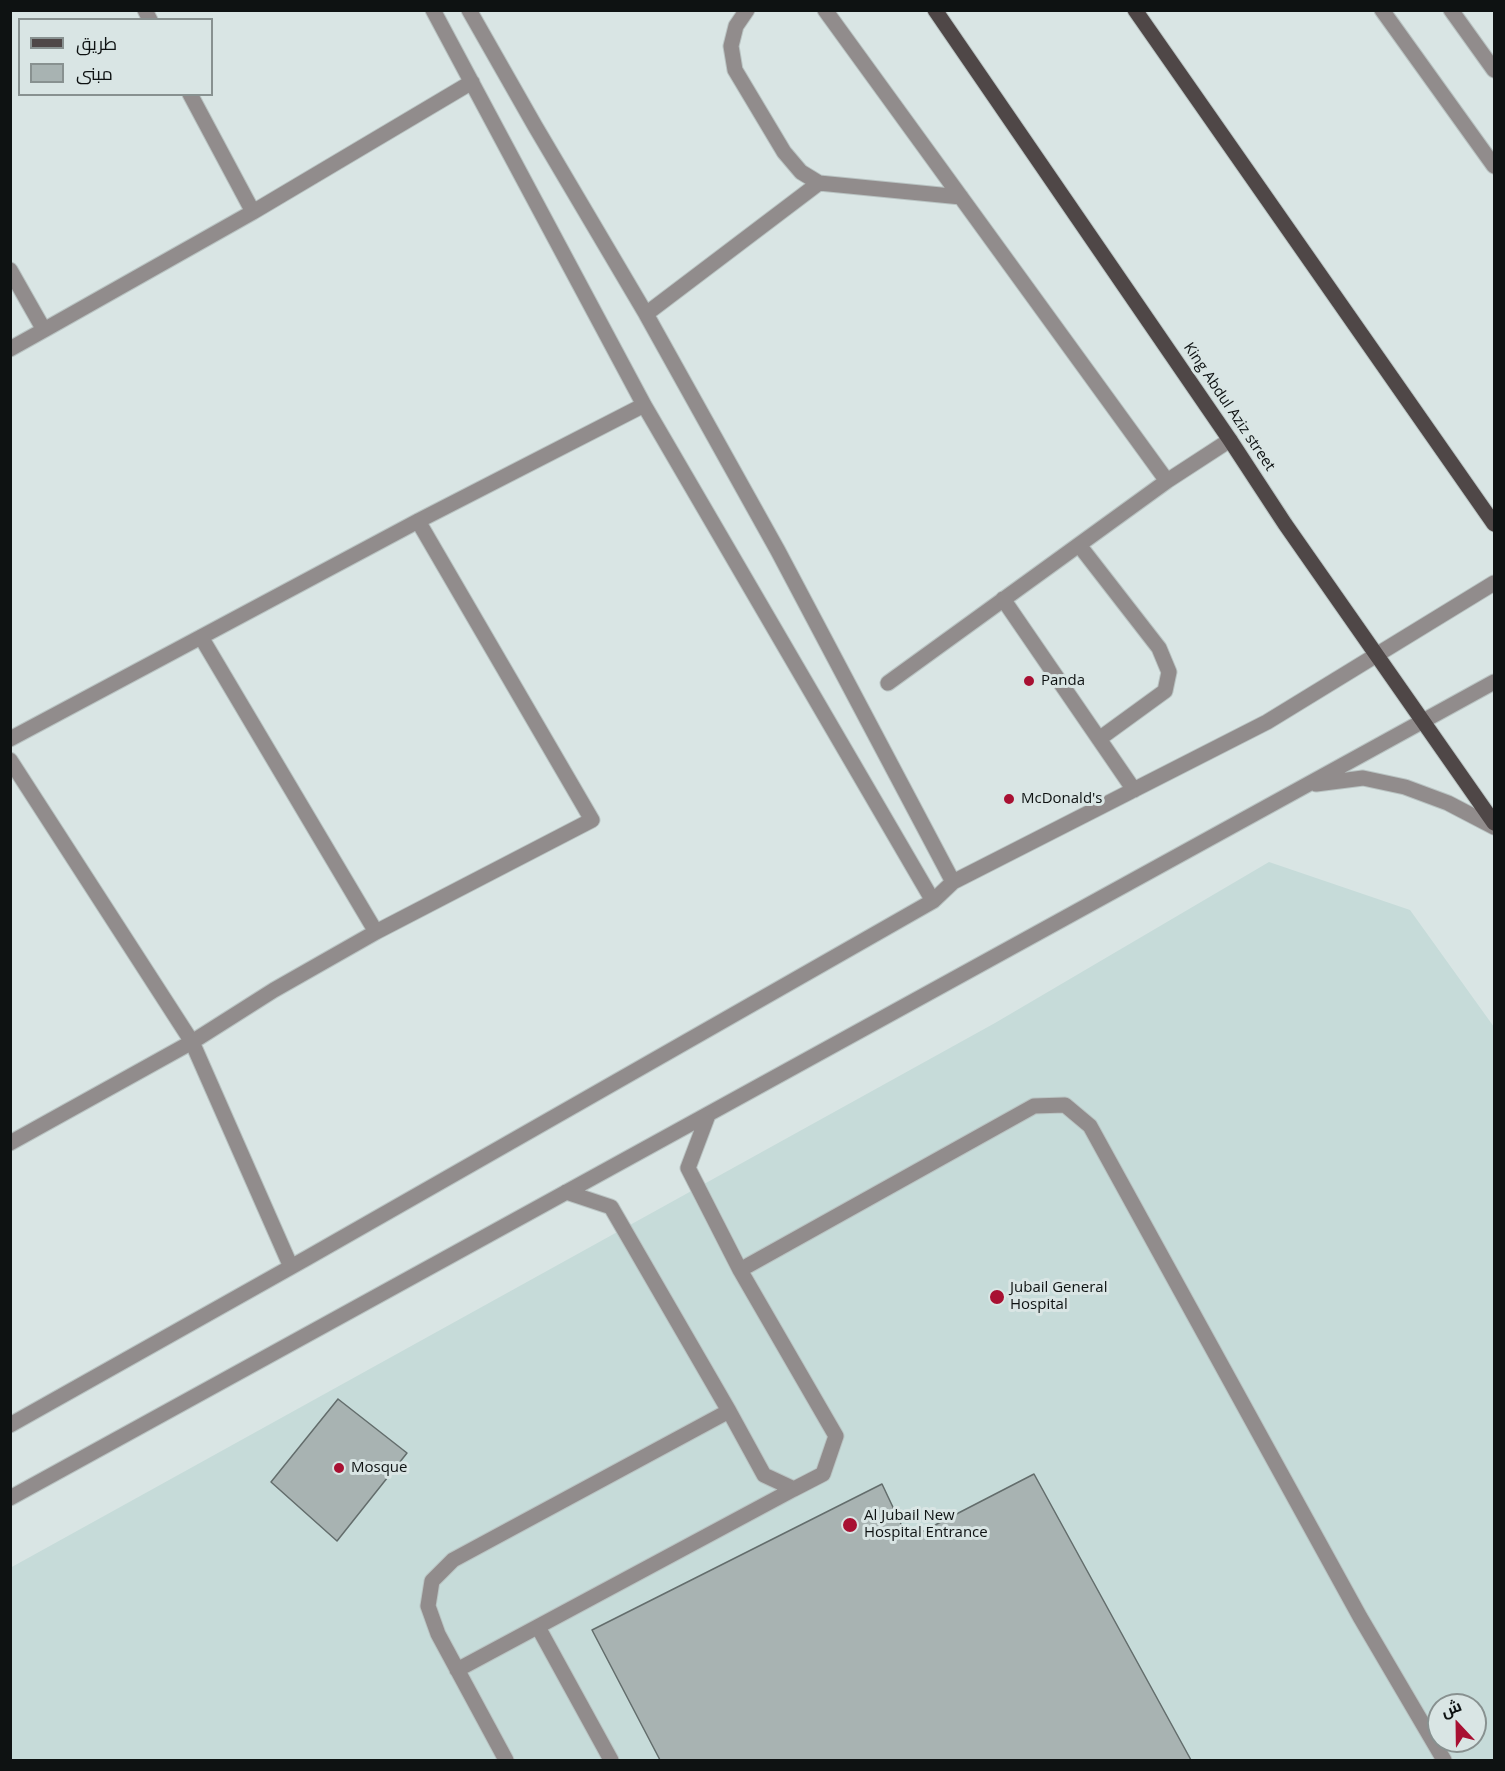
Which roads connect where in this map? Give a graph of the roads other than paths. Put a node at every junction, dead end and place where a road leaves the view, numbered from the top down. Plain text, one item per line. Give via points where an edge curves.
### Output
1 (433, 10) edge
2 (469, 10) edge
3 (747, 10) edge
4 (825, 10) edge
5 (935, 10) edge
6 (1135, 10) edge
7 (1382, 10) edge
8 (1451, 10) edge
9 (1494, 70) edge
10 (472, 82) junction
11 (191, 96) edge
12 (1494, 166) edge
13 (819, 183) junction
14 (961, 197) junction
15 (253, 212) junction
16 (10, 270) edge
17 (646, 314) junction
18 (44, 330) junction
19 (10, 349) edge
20 (644, 405) junction
21 (1230, 440) junction
22 (1167, 481) junction
23 (418, 521) junction
24 (1494, 524) edge
25 (1079, 545) junction
26 (1494, 583) edge
27 (1003, 599) junction
28 (201, 637) junction
29 (1377, 656) junction
30 (1494, 682) edge
31 (888, 683) dead end
32 (1423, 720) junction
33 (10, 739) edge
34 (1100, 739) junction
35 (10, 760) edge
36 (1307, 785) junction
37 (1134, 790) junction
38 (1494, 825) edge
39 (953, 882) junction
40 (933, 901) junction
41 (376, 932) junction
42 (192, 1042) junction
43 (708, 1115) junction
44 (10, 1143) edge
45 (566, 1192) junction
46 (291, 1267) junction
47 (741, 1270) junction
48 (729, 1412) junction
49 (10, 1425) edge
50 (794, 1489) junction
51 (10, 1498) edge
52 (538, 1627) junction
53 (457, 1670) junction
54 (506, 1761) edge
55 (611, 1761) edge
56 (1444, 1761) edge

1 - 10 street
2 - 17 street
3 - 13 street via 736,26 731,46 735,70 784,152 801,172
4 - 14 street
5 - 21 main road, King Abdul Aziz street
6 - 24 main road
7 - 12 street
8 - 9 street
10 - 15 street
10 - 20 street
11 - 15 street
13 - 14 street
13 - 17 street
14 - 22 street
15 - 18 street
16 - 18 street
17 - 39 street via 778,551
18 - 19 street
20 - 23 street
20 - 40 street
21 - 22 street
21 - 29 main road, King Abdul Aziz street
22 - 25 street
23 - 28 street
23 - 41 street via 592,820
25 - 27 street
25 - 34 street via 1159,648 1169,672 1165,691
26 - 29 street
27 - 31 street
27 - 34 street
28 - 33 street
28 - 41 street
29 - 32 main road, King Abdul Aziz street
29 - 37 street via 1267,722
30 - 32 street
32 - 36 street
32 - 38 main road, King Abdul Aziz street
34 - 37 street
35 - 42 street
36 - 38 street via 1363,778 1448,802
36 - 43 street
37 - 39 street
39 - 40 street
40 - 46 street
41 - 42 street
42 - 44 street
42 - 46 street
43 - 45 street
43 - 47 street via 688,1168
45 - 48 street via 611,1208
45 - 51 street
46 - 49 street
47 - 50 street via 836,1436 823,1474
47 - 56 street via 1034,1106 1065,1105 1090,1126 1360,1617
48 - 50 street via 764,1475
48 - 53 street via 453,1560 432,1581 428,1606
50 - 52 street
52 - 53 street
52 - 55 street
53 - 54 street

